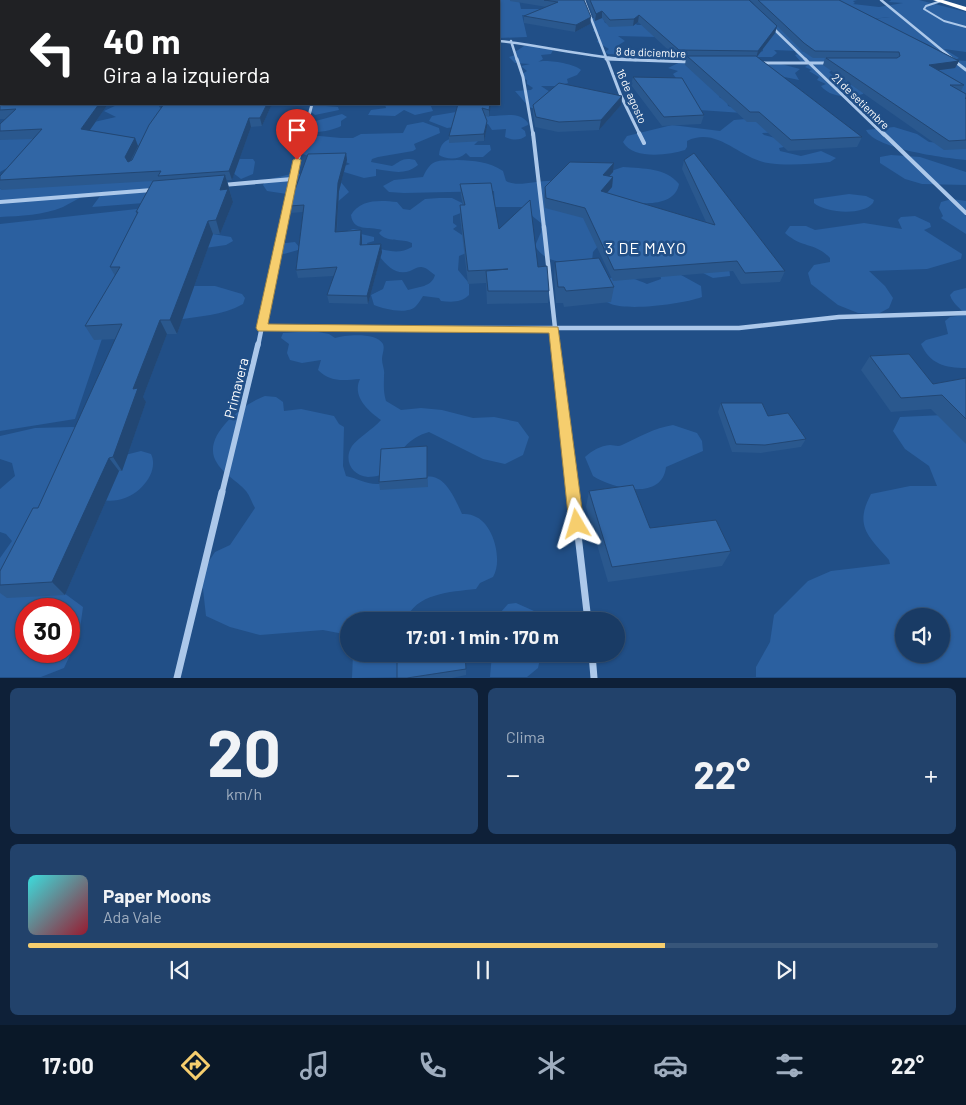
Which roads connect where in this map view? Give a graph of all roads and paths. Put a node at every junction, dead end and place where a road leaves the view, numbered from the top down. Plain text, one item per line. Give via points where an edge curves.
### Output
1 (584, 0) edge
2 (881, 0) edge
3 (959, 0) edge
4 (938, 1) edge
5 (966, 2) edge
6 (966, 9) edge
7 (770, 25) edge
8 (966, 27) edge
9 (500, 41) edge
10 (511, 41) junction
11 (607, 59) junction
12 (691, 62) edge
13 (760, 63) edge
14 (809, 63) junction
15 (837, 63) edge
16 (966, 70) edge
17 (312, 105) edge
18 (644, 143) dead end
19 (292, 179) junction
20 (214, 185) edge
21 (156, 190) edge
22 (0, 202) edge
23 (966, 213) edge
24 (966, 313) edge
25 (262, 328) junction
26 (554, 330) junction
27 (587, 612) edge
28 (593, 662) edge
29 (177, 678) edge
30 (594, 678) edge

1 - 11 street, 16 de agosto
2 - 16 street
3 - 5 highway
4 - 6 highway
4 - 8 lane via 924,9 944,21
7 - 14 street, 21 de setiembre
9 - 10 street, 8 de diciembre
10 - 11 street, 8 de diciembre
10 - 26 street via 523,77 532,125
11 - 12 street, 8 de diciembre
11 - 18 street, 16 de agosto
13 - 14 street
14 - 15 street
14 - 23 street, 21 de setiembre
17 - 19 street, Primavera
19 - 20 street
19 - 25 street, Primavera
21 - 22 street
24 - 26 street via 839,317 740,328
25 - 26 street
25 - 29 street, Primavera
26 - 27 street
28 - 30 street

